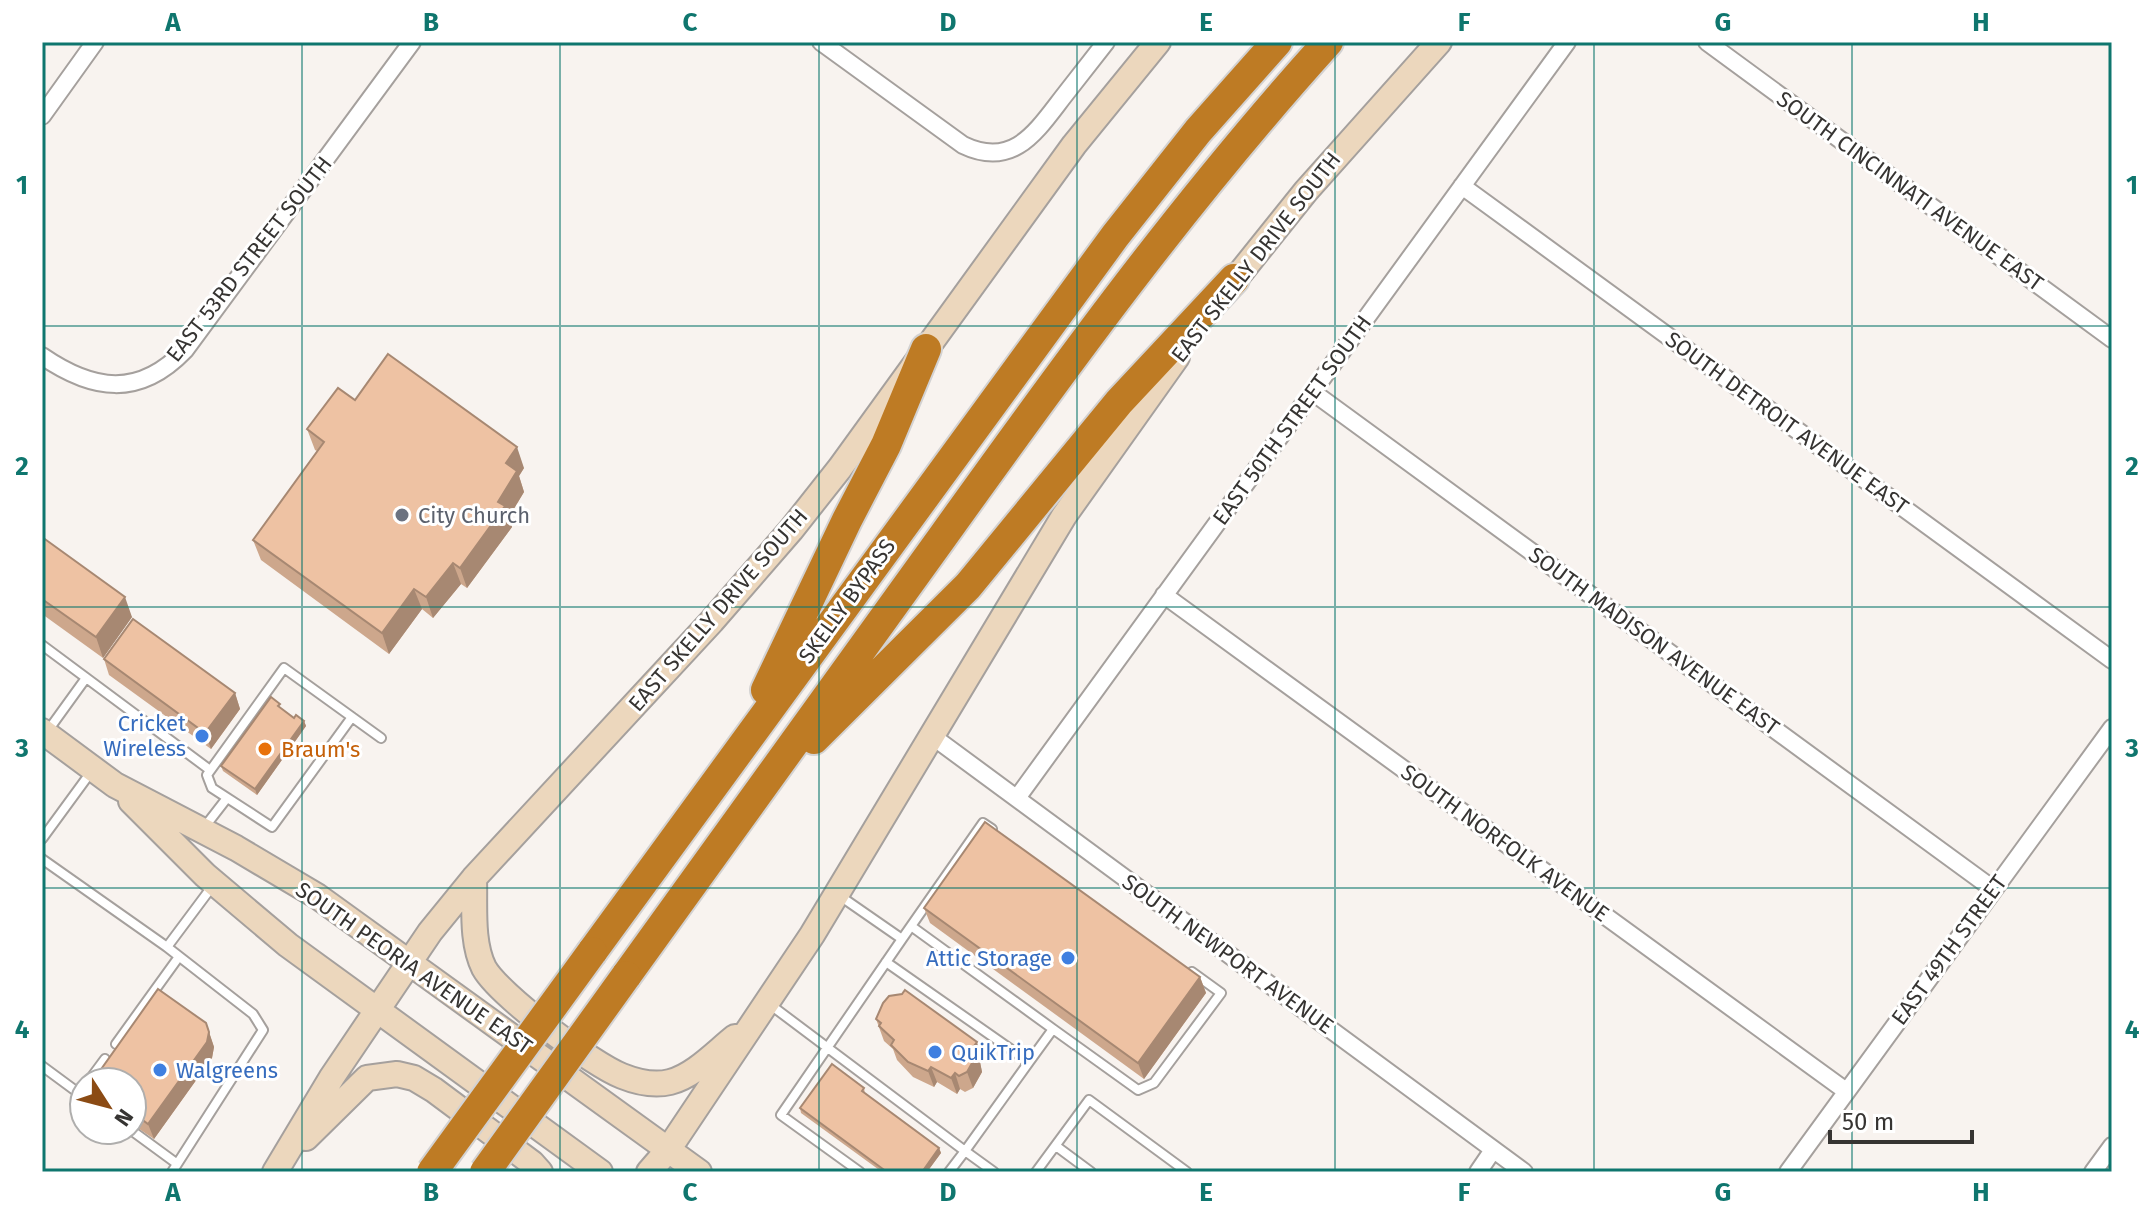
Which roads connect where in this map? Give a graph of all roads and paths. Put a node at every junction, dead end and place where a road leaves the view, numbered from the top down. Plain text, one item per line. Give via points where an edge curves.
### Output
1 (412, 42) edge
2 (821, 42) edge
3 (1106, 42) edge
4 (1158, 42) edge
5 (1277, 42) edge
6 (1328, 42) edge
7 (1439, 42) edge
8 (1567, 42) edge
9 (1707, 42) edge
10 (92, 43) edge
11 (42, 116) edge
12 (1462, 186) junction
13 (1234, 279) junction
14 (2112, 339) edge
15 (926, 349) junction
16 (42, 356) edge
17 (1314, 393) junction
18 (1164, 595) junction
19 (42, 645) edge
20 (2112, 660) edge
21 (86, 678) junction
22 (352, 717) junction
23 (2112, 728) edge
24 (44, 732) edge
25 (932, 736) junction
26 (381, 738) dead end
27 (736, 753) junction
28 (93, 768) junction
29 (210, 770) junction
30 (115, 785) junction
31 (227, 798) junction
32 (1017, 798) junction
33 (751, 803) junction
34 (46, 825) edge
35 (203, 830) junction
36 (995, 832) edge
37 (42, 839) edge
38 (42, 859) edge
39 (474, 878) junction
40 (214, 883) junction
41 (1993, 889) junction
42 (836, 894) junction
43 (911, 926) junction
44 (902, 939) junction
45 (167, 947) junction
46 (178, 958) junction
47 (409, 962) junction
48 (886, 962) junction
49 (1183, 966) edge
50 (768, 1002) junction
51 (377, 1009) junction
52 (753, 1023) junction
53 (1053, 1029) junction
54 (116, 1044) edge
55 (827, 1048) junction
56 (105, 1059) edge
57 (1029, 1062) junction
58 (42, 1066) edge
59 (100, 1066) edge
60 (68, 1083) edge
61 (1846, 1091) junction
62 (148, 1142) edge
63 (1056, 1146) junction
64 (2112, 1146) edge
65 (668, 1150) junction
66 (1493, 1150) junction
67 (965, 1151) junction
68 (176, 1163) junction
69 (277, 1168) edge
70 (1183, 1171) edge
71 (172, 1172) edge
72 (432, 1172) edge
73 (485, 1172) edge
74 (540, 1172) edge
75 (600, 1172) edge
76 (649, 1172) edge
77 (699, 1172) edge
78 (860, 1172) edge
79 (949, 1172) edge
80 (994, 1172) edge
81 (1036, 1172) edge
82 (1091, 1172) edge
83 (1478, 1172) edge
84 (1524, 1172) edge
85 (1788, 1172) edge
86 (2093, 1172) edge

1 - 16 street, EAST 53RD STREET SOUTH via 172,363 151,376 115,385 80,379
2 - 3 street via 981,153 1014,148 1032,137
4 - 15 main road, EAST SKELLY DRIVE SOUTH via 1074,145
5 - 27 highway, SKELLY BYPASS via 1115,236
6 - 33 highway, SKELLY BYPASS via 1238,143 1127,283
7 - 13 main road, EAST SKELLY DRIVE SOUTH
8 - 12 street, EAST 50TH STREET SOUTH
9 - 14 street, SOUTH CINCINNATI AVENUE EAST
10 - 11 street
12 - 17 street, EAST 50TH STREET SOUTH
12 - 20 street, SOUTH DETROIT AVENUE EAST
13 - 25 main road, EAST SKELLY DRIVE SOUTH via 1064,516
13 - 33 highway via 1119,402 968,586
15 - 27 highway via 886,445
15 - 39 main road, EAST SKELLY DRIVE SOUTH via 791,530
17 - 18 street, EAST 50TH STREET SOUTH
17 - 41 street, SOUTH MADISON AVENUE EAST
18 - 32 street, EAST 50TH STREET SOUTH
18 - 61 street, SOUTH NORFOLK AVENUE
19 - 21 lane
21 - 24 lane
21 - 29 lane
22 - 26 lane
22 - 29 lane via 284,668
22 - 31 lane via 272,827
23 - 41 street, EAST 49TH STREET
24 - 28 main road, SOUTH PEORIA AVENUE EAST
25 - 32 street, SOUTH NEWPORT AVENUE
25 - 42 main road, EAST SKELLY DRIVE SOUTH
27 - 72 highway, SKELLY BYPASS, bridge
28 - 30 main road, SOUTH PEORIA AVENUE EAST
28 - 34 lane
29 - 31 lane via 212,788
30 - 35 main road, SOUTH PEORIA AVENUE EAST
30 - 40 main road, SOUTH PEORIA AVENUE EAST
31 - 35 lane
32 - 66 street, SOUTH NEWPORT AVENUE
33 - 73 highway, SKELLY BYPASS, bridge
34 - 37 lane
35 - 47 main road, SOUTH PEORIA AVENUE EAST via 317,896
36 - 43 lane via 983,823
38 - 45 lane
39 - 47 main road, EAST SKELLY DRIVE SOUTH
39 - 52 main road via 477,946 492,980 619,1075 652,1084 682,1077
40 - 45 lane
40 - 51 main road, SOUTH PEORIA AVENUE EAST
41 - 61 street, EAST 49TH STREET
42 - 44 lane
42 - 50 main road, EAST SKELLY DRIVE SOUTH
43 - 44 lane
43 - 53 lane
44 - 48 lane
45 - 46 lane
46 - 54 lane
46 - 68 lane via 253,1014 263,1030
47 - 51 main road, EAST SKELLY DRIVE SOUTH
47 - 65 main road, SOUTH PEORIA AVENUE EAST
48 - 55 lane
48 - 57 lane
49 - 53 lane via 1221,993 1154,1083 1138,1090
50 - 52 main road, EAST SKELLY DRIVE SOUTH
50 - 55 lane
51 - 69 main road, EAST SKELLY DRIVE SOUTH
51 - 75 main road, SOUTH PEORIA AVENUE EAST
52 - 65 main road, EAST SKELLY DRIVE SOUTH
53 - 57 lane
55 - 67 lane
55 - 78 lane via 781,1115
56 - 59 lane
57 - 67 lane
58 - 60 lane
61 - 85 street, EAST 49TH STREET
62 - 68 lane
63 - 70 lane via 1089,1100
63 - 81 lane
63 - 82 lane
64 - 86 street
65 - 76 main road, EAST SKELLY DRIVE SOUTH
65 - 77 main road, SOUTH PEORIA AVENUE EAST
66 - 83 street
66 - 84 street, SOUTH NEWPORT AVENUE
67 - 79 lane
67 - 80 lane
68 - 71 lane
69 - 74 main road via 367,1078 397,1074 434,1090

